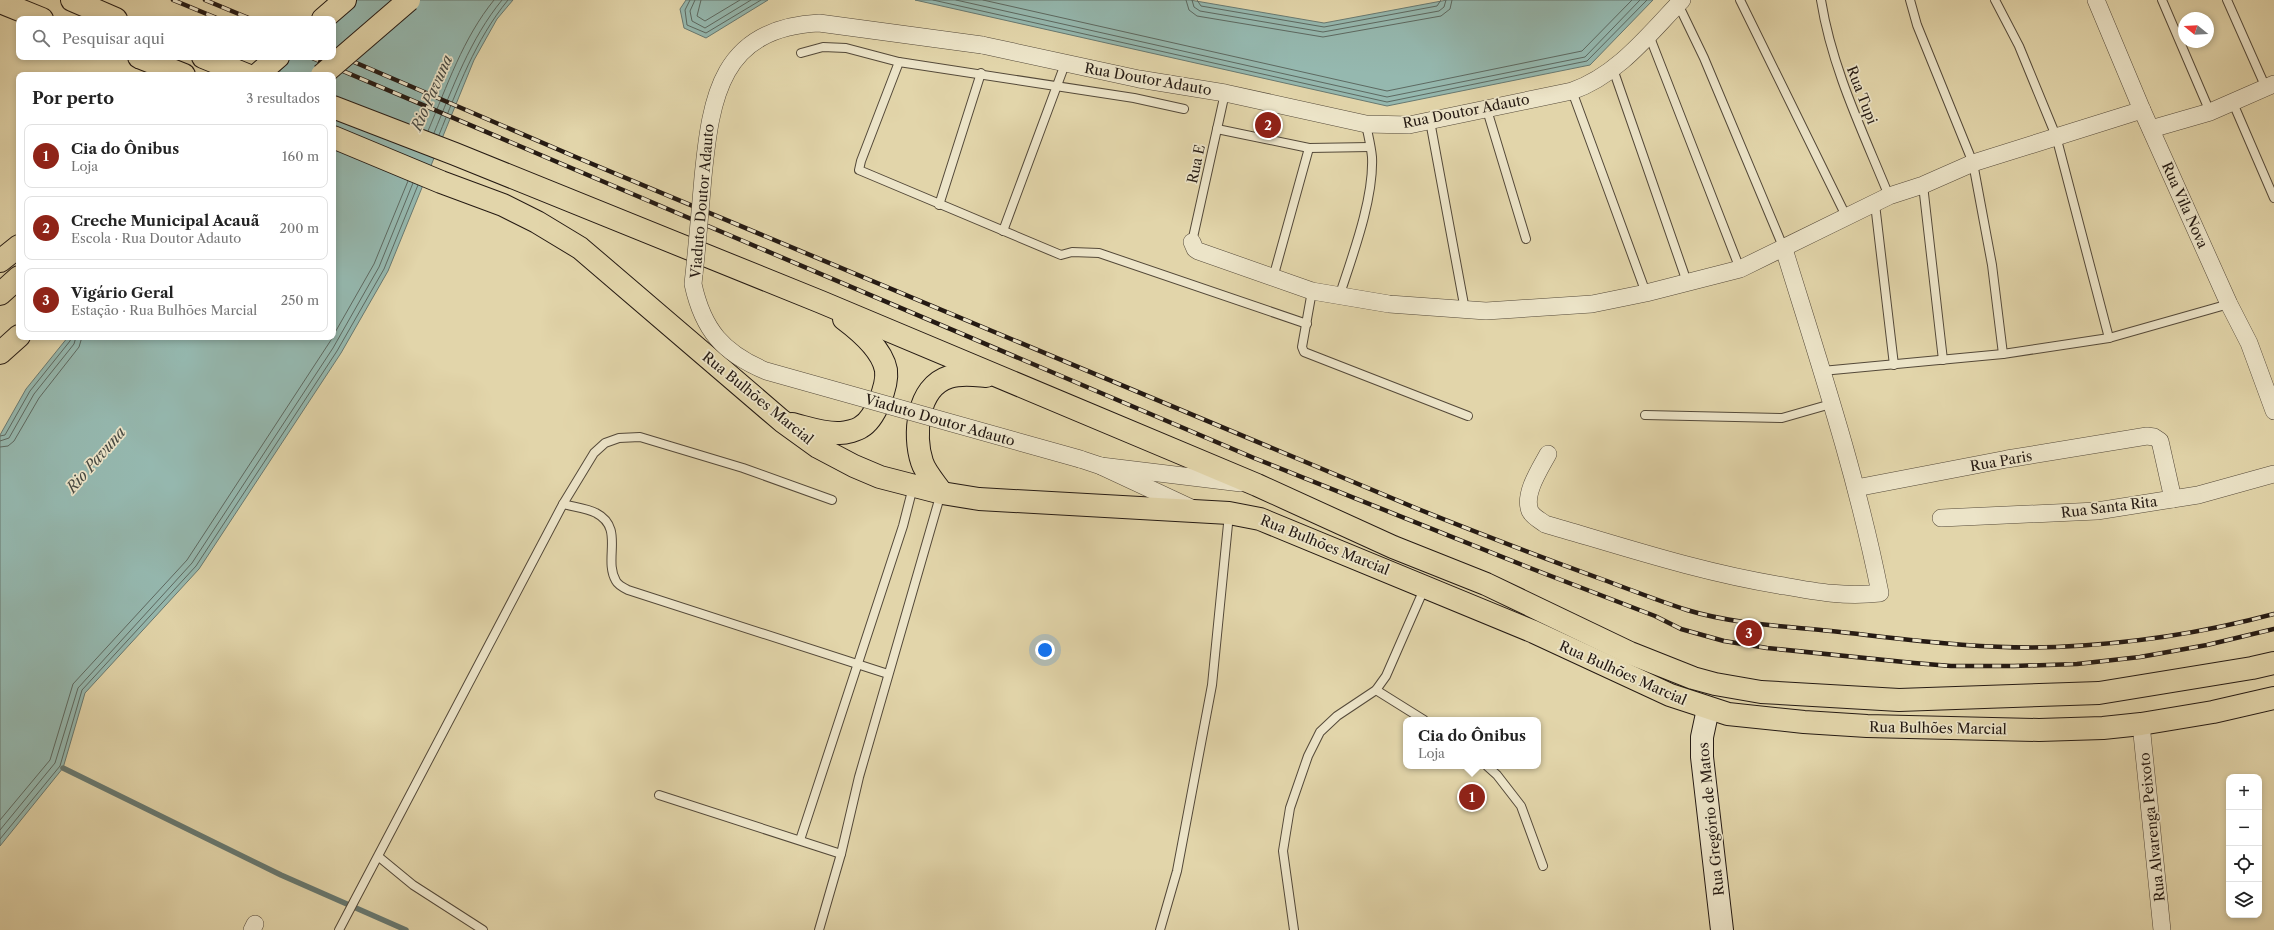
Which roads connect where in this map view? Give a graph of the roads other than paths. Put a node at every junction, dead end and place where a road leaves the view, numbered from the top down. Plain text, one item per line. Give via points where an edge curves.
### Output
1 (72, 0) edge
2 (345, 0) edge
3 (409, 0) edge
4 (1740, 0) edge
5 (1821, 0) edge
6 (1910, 0) edge
7 (1995, 0) edge
8 (2096, 0) edge
9 (2162, 0) edge
10 (2227, 0) edge
11 (0, 2) edge
12 (1680, 2) edge
13 (35, 16) edge
14 (109, 16) edge
15 (326, 16) edge
16 (1649, 35) junction
17 (982, 45) joint
18 (801, 53) dead end
19 (146, 60) edge
20 (210, 60) edge
21 (274, 60) edge
22 (899, 62) junction
23 (1065, 64) junction
24 (1613, 69) junction
25 (176, 72) edge
26 (238, 72) edge
27 (260, 72) edge
28 (325, 72) edge
29 (981, 73) junction
30 (2270, 86) edge
31 (1057, 87) junction
32 (1572, 91) junction
33 (1225, 93) junction
34 (2233, 103) junction
35 (336, 108) edge
36 (1184, 109) dead end
37 (1487, 110) junction
38 (2142, 110) junction
39 (2210, 112) junction
40 (1430, 121) junction
41 (1366, 124) junction
42 (1217, 129) junction
43 (2151, 129) junction
44 (2056, 136) junction
45 (336, 138) edge
46 (1309, 148) junction
47 (1370, 148) junction
48 (1973, 163) junction
49 (1923, 185) junction
50 (2274, 198) edge
51 (1882, 200) junction
52 (939, 205) junction
53 (1846, 216) junction
54 (1003, 231) junction
55 (1526, 239) dead end
56 (1192, 242) joint
57 (16, 248) edge
58 (1784, 249) junction
59 (0, 261) edge
60 (1740, 269) junction
61 (1273, 278) junction
62 (16, 280) edge
63 (1687, 282) junction
64 (1312, 291) junction
65 (1646, 293) junction
66 (0, 294) edge
67 (1339, 297) junction
68 (821, 302) junction
69 (2229, 304) junction
70 (1465, 310) junction
71 (1308, 324) junction
72 (2109, 338) junction
73 (16, 339) edge
74 (0, 353) edge
75 (2002, 354) junction
76 (1943, 360) junction
77 (1894, 365) junction
78 (1822, 371) junction
79 (997, 376) junction
80 (1830, 404) junction
81 (2274, 411) edge
82 (1645, 415) dead end
83 (1468, 416) dead end
84 (782, 421) junction
85 (1548, 454) dead end
86 (1101, 466) junction
87 (2274, 474) edge
88 (913, 486) junction
89 (1257, 486) junction
90 (1856, 488) junction
91 (942, 493) junction
92 (2172, 499) junction
93 (832, 500) dead end
94 (563, 504) junction
95 (1196, 511) junction
96 (1230, 513) junction
97 (1941, 518) dead end
98 (1393, 547) junction
99 (1385, 569) junction
100 (1425, 586) junction
101 (858, 663) junction
102 (2274, 663) edge
103 (888, 674) junction
104 (1376, 690) junction
105 (2274, 698) edge
106 (1708, 709) junction
107 (1419, 717) edge
108 (2141, 724) junction
109 (1490, 769) edge
110 (659, 795) dead end
111 (800, 840) junction
112 (841, 854) junction
113 (379, 857) junction
114 (1543, 866) dead end
115 (339, 930) edge
116 (483, 930) edge
117 (819, 930) edge
118 (1160, 930) edge
119 (1294, 930) edge
120 (1722, 930) edge
121 (2162, 930) edge

1 - 14 main road
2 - 15 main road
3 - 28 main road, bridge
4 - 53 lane
5 - 51 lane, Rua Tupi via 1842,82
6 - 48 lane via 1925,47
7 - 44 lane via 2019,46
8 - 38 street, Rua Vila Nova
9 - 39 lane
10 - 30 lane
11 - 13 main road
12 - 16 street, Rua Doutor Adauto
12 - 58 lane
16 - 24 street, Rua Doutor Adauto
16 - 60 lane
17 - 23 street, Rua Doutor Adauto
17 - 86 street, Viaduto Doutor Adauto, bridge via 819,23 796,24 775,30 756,40 733,61 719,85 711,111 694,284 698,304 714,335 728,350 745,362 766,371
18 - 22 lane via 822,47 846,48
19 - 25 main road
20 - 26 main road
21 - 27 main road
22 - 29 lane
22 - 52 lane via 859,170
23 - 31 lane
23 - 33 street, Rua Doutor Adauto
24 - 32 street, Rua Doutor Adauto via 1590,85
24 - 63 lane
29 - 31 lane
29 - 52 lane
30 - 34 street
31 - 36 lane via 1134,98
31 - 54 lane
32 - 37 street, Rua Doutor Adauto
32 - 65 lane
33 - 41 street, Rua Doutor Adauto
33 - 42 lane, Rua E
34 - 39 street
34 - 50 lane
35 - 68 main road, Rua Bulhões Marcial
37 - 40 street, Rua Doutor Adauto
37 - 55 lane
38 - 43 street, Rua Vila Nova
38 - 44 street
39 - 43 street
40 - 41 street, Rua Doutor Adauto via 1409,125
40 - 70 lane
41 - 47 lane
42 - 46 lane
42 - 56 lane, Rua E
43 - 69 street, Rua Vila Nova
44 - 48 street
44 - 72 lane
45 - 84 main road, Rua Bulhões Marcial via 503,205 580,248
46 - 47 lane
46 - 61 lane
47 - 67 lane via 1372,157 1363,222
48 - 49 street
48 - 75 lane via 1992,265
49 - 51 street
49 - 76 lane
51 - 53 street
51 - 77 lane, Rua Tupi
52 - 54 lane
53 - 58 street
54 - 71 lane via 1061,255 1072,252 1098,253
56 - 61 street via 1198,251
57 - 59 main road
58 - 60 street
58 - 78 street
60 - 63 street
61 - 64 street
62 - 66 main road
63 - 65 street
64 - 67 street
64 - 71 lane
65 - 70 street via 1592,304
67 - 70 street
68 - 79 main road, Rua Bulhões Marcial
68 - 84 main road via 867,337 886,370 883,393 874,414 861,427 841,433 814,430
69 - 72 lane
69 - 81 street, Rua Vila Nova via 2249,343
71 - 83 lane via 1302,347 1307,354
72 - 75 lane
73 - 74 main road
75 - 76 lane
76 - 77 lane
77 - 78 lane
78 - 80 street
79 - 89 main road, Rua Bulhões Marcial
79 - 91 main road via 964,374 949,377 935,385 926,398 919,416 916,439 922,463
80 - 82 lane via 1782,418
80 - 90 street
84 - 88 main road, Rua Bulhões Marcial via 818,447 854,466 880,477
85 - 90 street via 1531,491 1529,503 1534,516 1545,524 1663,559 1764,583 1831,594 1858,596 1880,593
86 - 89 street, Viaduto Doutor Adauto
86 - 95 street, Viaduto Doutor Adauto
87 - 92 street, Rua Santa Rita via 2198,495
88 - 91 main road, Rua Bulhões Marcial
88 - 101 lane via 903,526
89 - 98 main road, Rua Bulhões Marcial
90 - 92 street, Rua Paris via 2147,436 2154,437 2160,442
91 - 95 main road, Rua Bulhões Marcial via 979,499
91 - 103 lane
92 - 97 street, Rua Santa Rita via 2097,511
93 - 94 lane via 743,468 640,437 619,438 605,443 594,453
94 - 101 lane via 596,513 605,519 613,535 612,572 617,582 628,590
94 - 113 lane
95 - 96 main road, Rua Bulhões Marcial
96 - 99 main road, Rua Bulhões Marcial via 1260,519
96 - 118 lane via 1212,685 1177,871
98 - 99 main road
98 - 102 main road, Rua Bulhões Marcial via 1486,584 1673,672 1715,684 1762,692 1899,700 2100,693
99 - 100 main road, Rua Bulhões Marcial
100 - 104 lane via 1386,676
100 - 106 main road, Rua Bulhões Marcial via 1534,632 1630,679
101 - 103 lane
101 - 111 lane
103 - 112 lane via 859,777
104 - 107 lane
104 - 119 lane via 1337,716 1320,732 1308,756 1290,808 1283,851
105 - 108 main road, Rua Bulhões Marcial via 2213,712
106 - 108 main road, Rua Bulhões Marcial via 1751,716 1866,726 2039,730
106 - 120 street, Rua Gregório de Matos via 1702,737 1702,757
108 - 121 street, Rua Alvarenga Peixoto
109 - 114 lane via 1521,806
110 - 111 lane
111 - 112 lane
112 - 117 lane
113 - 115 lane
113 - 116 lane via 413,885

